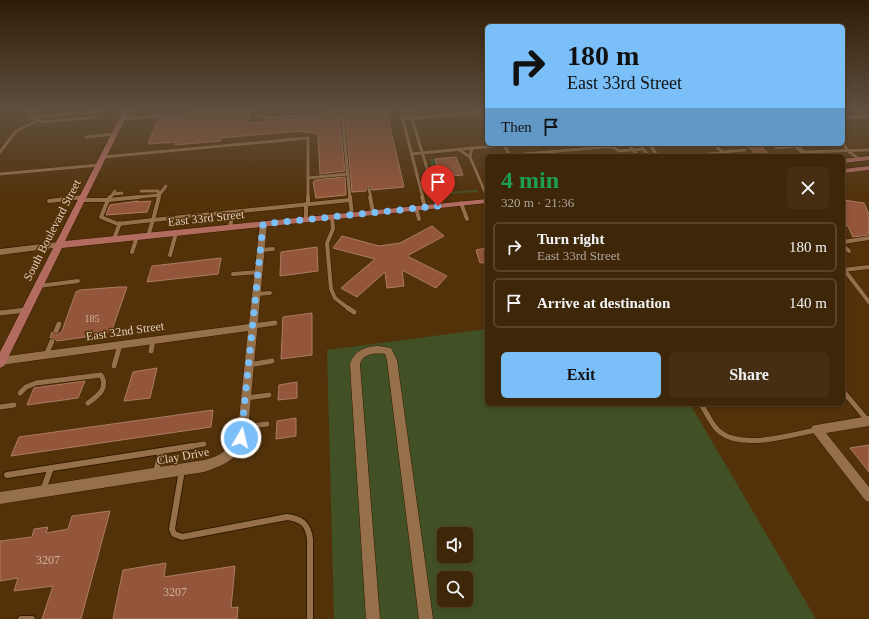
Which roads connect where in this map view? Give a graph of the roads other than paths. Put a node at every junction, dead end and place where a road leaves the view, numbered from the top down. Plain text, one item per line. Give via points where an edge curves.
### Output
1 (11, 138) edge
2 (113, 138) edge
3 (345, 138) edge
4 (407, 138) edge
5 (418, 138) edge
6 (493, 146) edge
7 (629, 146) edge
8 (641, 146) edge
9 (655, 146) edge
10 (716, 146) edge
11 (789, 146) edge
12 (796, 146) edge
13 (845, 146) edge
14 (472, 148) junction
15 (776, 148) dead end
16 (457, 149) junction
17 (643, 149) junction
18 (632, 150) junction
19 (745, 150) dead end
20 (847, 150) junction
21 (869, 150) edge
22 (0, 152) edge
23 (422, 153) junction
24 (411, 154) junction
25 (524, 154) edge
26 (636, 154) edge
27 (647, 154) edge
28 (656, 154) edge
29 (708, 154) dead end
30 (724, 154) edge
31 (806, 154) edge
32 (103, 157) junction
33 (470, 157) junction
34 (869, 158) edge
35 (859, 159) junction
36 (845, 161) edge
37 (99, 165) junction
38 (869, 168) edge
39 (845, 171) edge
40 (0, 174) edge
41 (348, 174) junction
42 (308, 178) junction
43 (166, 186) dead end
44 (369, 189) dead end
45 (141, 191) dead end
46 (122, 192) dead end
47 (485, 192) edge
48 (159, 195) junction
49 (82, 199) junction
50 (108, 200) junction
51 (350, 200) junction
52 (485, 200) edge
53 (49, 201) dead end
54 (461, 203) junction
55 (307, 204) junction
56 (438, 206) junction
57 (421, 207) junction
58 (233, 212) junction
59 (372, 212) junction
60 (352, 214) junction
61 (332, 217) junction
62 (306, 219) junction
63 (419, 219) dead end
64 (467, 219) dead end
65 (153, 220) junction
66 (120, 223) junction
67 (263, 224) junction
68 (230, 227) junction
69 (176, 233) junction
70 (148, 236) junction
71 (137, 237) junction
72 (869, 238) edge
73 (114, 239) junction
74 (845, 242) edge
75 (58, 245) junction
76 (845, 248) edge
77 (273, 249) dead end
78 (260, 250) junction
79 (849, 251) dead end
80 (0, 252) edge
81 (132, 252) dead end
82 (170, 255) dead end
83 (869, 267) edge
84 (845, 269) edge
85 (258, 272) junction
86 (845, 272) edge
87 (233, 274) dead end
88 (78, 281) dead end
89 (38, 286) junction
90 (270, 293) dead end
91 (256, 294) junction
92 (869, 302) edge
93 (26, 310) junction
94 (354, 312) dead end
95 (0, 313) edge
96 (275, 323) dead end
97 (59, 324) dead end
98 (253, 327) junction
99 (56, 331) dead end
100 (52, 341) dead end
101 (153, 341) junction
102 (120, 345) junction
103 (150, 351) dead end
104 (46, 355) junction
105 (1, 358) edge
106 (272, 361) dead end
107 (249, 364) junction
108 (114, 366) dead end
109 (20, 393) dead end
110 (845, 393) edge
111 (269, 395) dead end
112 (246, 398) junction
113 (88, 403) dead end
114 (14, 405) dead end
115 (702, 406) edge
116 (0, 407) edge
117 (869, 421) edge
118 (267, 424) dead end
119 (243, 428) junction
120 (816, 430) junction
121 (204, 444) dead end
122 (161, 451) junction
123 (51, 468) junction
124 (182, 470) junction
125 (156, 474) junction
126 (7, 475) dead end
127 (43, 491) junction
128 (869, 496) edge
129 (0, 498) edge
130 (21, 619) edge
131 (32, 619) edge
132 (310, 619) edge
133 (373, 619) edge
134 (426, 619) edge

1 - 22 lane
2 - 32 main road, South Boulevard Street
3 - 41 lane
4 - 24 lane
5 - 23 lane
6 - 14 lane
7 - 18 lane
8 - 17 lane
9 - 28 lane via 651,147
10 - 30 lane
11 - 15 lane
12 - 31 street
13 - 20 lane
14 - 16 lane
14 - 33 lane
16 - 23 lane
16 - 33 lane
17 - 18 lane
17 - 27 lane
18 - 25 lane via 619,151 605,147
18 - 26 lane
19 - 30 lane
20 - 21 lane
20 - 31 lane
20 - 35 lane
23 - 24 lane
23 - 56 lane
24 - 57 lane
29 - 30 lane
32 - 37 main road, South Boulevard Street
32 - 42 lane via 308,138
33 - 47 lane
34 - 35 main road
35 - 36 main road
37 - 40 lane
37 - 49 main road, South Boulevard Street
38 - 39 main road
41 - 42 lane
41 - 51 lane
42 - 55 lane
43 - 48 lane
44 - 59 lane
45 - 48 lane via 154,190
46 - 50 lane via 114,193
48 - 50 lane
48 - 65 lane
49 - 50 lane
49 - 53 lane
49 - 75 main road, South Boulevard Street
50 - 66 lane via 101,217
51 - 55 lane
51 - 60 lane
52 - 54 main road, East 33rd Street
54 - 56 main road, East 33rd Street
54 - 64 lane
55 - 58 lane
55 - 62 lane
56 - 57 main road, East 33rd Street
57 - 59 main road, East 33rd Street
57 - 63 lane
58 - 65 lane
58 - 68 lane
59 - 60 main road, East 33rd Street
60 - 61 main road, East 33rd Street
61 - 62 main road, East 33rd Street
61 - 94 lane via 333,229 327,243 331,289 335,298
62 - 67 main road, East 33rd Street
65 - 66 lane
65 - 70 lane
66 - 73 lane
67 - 68 main road, East 33rd Street
67 - 78 street, Clay Drive
68 - 69 main road, East 33rd Street
69 - 70 main road, East 33rd Street
69 - 82 lane
70 - 71 main road, East 33rd Street
71 - 73 main road, East 33rd Street
71 - 81 lane
72 - 74 lane
73 - 75 main road, East 33rd Street
75 - 80 street, East 33rd Street
75 - 89 main road, South Boulevard Street
76 - 79 lane
77 - 78 lane
78 - 85 street, Clay Drive
83 - 84 lane
85 - 87 lane
85 - 91 street, Clay Drive
86 - 92 lane
88 - 89 lane
89 - 93 main road, South Boulevard Street
90 - 91 lane
91 - 98 street, Clay Drive
93 - 95 lane
93 - 105 main road, South Boulevard Street
96 - 98 lane
97 - 99 lane
98 - 101 street, East 32nd Street
98 - 107 street, Clay Drive
100 - 104 lane
101 - 102 street, East 32nd Street
101 - 103 lane
102 - 104 street, East 32nd Street
102 - 108 lane
104 - 105 street, East 32nd Street
106 - 107 lane
107 - 112 street, Clay Drive
109 - 113 lane via 36,383 101,375 103,391
110 - 117 lane
111 - 112 lane
112 - 119 street, Clay Drive
114 - 116 lane
115 - 120 lane via 718,431 728,438 739,441
117 - 120 street
118 - 119 lane
119 - 124 street, Clay Drive via 239,444 225,459
120 - 128 street
121 - 122 lane
122 - 123 lane
122 - 125 lane
123 - 126 lane
123 - 127 lane
124 - 125 street, Clay Drive
124 - 132 lane via 172,529 174,534 182,537 287,518 305,522 309,527 310,539
125 - 127 street, Clay Drive
127 - 129 street, Clay Drive
130 - 131 lane
133 - 134 street via 356,362 362,354 376,349 388,351 392,360

